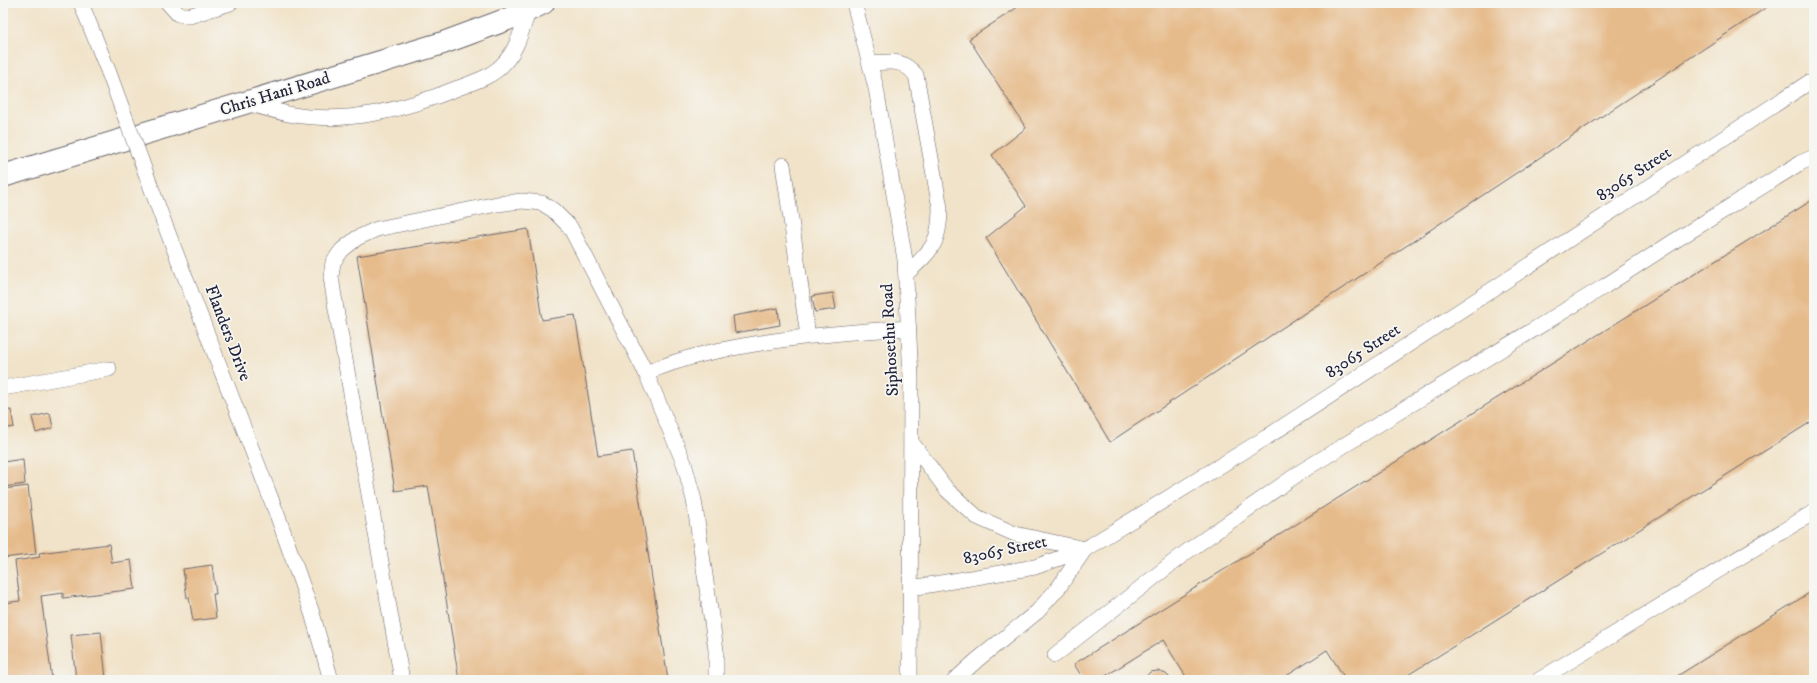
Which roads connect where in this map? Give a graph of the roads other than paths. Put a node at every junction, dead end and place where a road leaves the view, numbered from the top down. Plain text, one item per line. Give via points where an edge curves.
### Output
1 (81, 3) edge
2 (168, 3) edge
3 (230, 3) edge
4 (854, 3) edge
5 (536, 6) edge
6 (871, 63) junction
7 (1812, 82) edge
8 (246, 103) junction
9 (1814, 157) edge
10 (783, 165) dead end
11 (3, 176) edge
12 (906, 274) junction
13 (908, 328) junction
14 (808, 336) junction
15 (109, 369) dead end
16 (646, 373) junction
17 (3, 388) edge
18 (912, 443) junction
19 (1814, 512) edge
20 (1085, 549) junction
21 (911, 588) junction
22 (1055, 655) dead end
23 (331, 680) edge
24 (402, 680) edge
25 (716, 680) edge
26 (910, 680) edge
27 (955, 680) edge
28 (1539, 680) edge

1 - 23 lane, Flanders Drive, bridge via 278,517 312,613
2 - 3 lane via 178,14 188,16
4 - 6 lane, Siphosethu Road
5 - 8 main road, Chris Hani Road via 443,43
5 - 8 lane via 514,51 504,64 488,76 447,92 384,113 348,117 289,114
6 - 12 lane, Siphosethu Road
6 - 12 lane via 896,62 908,66 916,75 940,208 940,225 936,241 928,253
7 - 20 lane, 83065 Street via 1267,437
8 - 11 main road, Chris Hani Road
9 - 22 lane via 1800,163 1605,286 1302,471 1185,553
10 - 14 lane
12 - 13 lane, Siphosethu Road
13 - 14 lane
13 - 18 lane, Siphosethu Road
14 - 16 lane via 706,352
15 - 17 lane
16 - 24 lane via 570,227 542,203 522,201 497,204 377,229 357,238 342,250 333,262 336,309
16 - 25 lane via 684,463 694,500 716,650
18 - 20 lane via 947,490 977,517 1015,534
18 - 21 lane, Siphosethu Road
19 - 28 lane
20 - 21 lane, 83065 Street via 1035,567
20 - 27 lane via 1059,587 1037,612 1000,640
21 - 26 lane, Siphosethu Road

